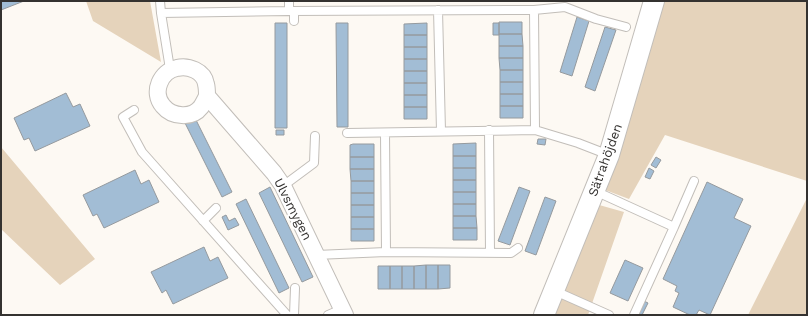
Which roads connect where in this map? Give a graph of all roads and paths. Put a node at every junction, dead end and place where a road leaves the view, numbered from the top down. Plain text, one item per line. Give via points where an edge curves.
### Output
1 (160, 1) edge
2 (289, 1) edge
3 (414, 1) edge
4 (654, 1) edge
5 (566, 4) edge
6 (414, 10) junction
7 (438, 10) junction
8 (534, 10) junction
9 (291, 11) junction
10 (160, 13) junction
11 (294, 22) dead end
12 (626, 27) dead end
13 (170, 69) junction
14 (207, 96) junction
15 (134, 110) dead end
16 (489, 130) junction
17 (535, 130) junction
18 (441, 131) junction
19 (347, 133) dead end
20 (385, 133) junction
21 (316, 136) dead end
22 (609, 155) junction
23 (275, 179) junction
24 (694, 181) dead end
25 (594, 191) junction
26 (216, 208) dead end
27 (203, 221) junction
28 (674, 227) junction
29 (518, 248) dead end
30 (386, 252) junction
31 (490, 253) junction
32 (316, 255) junction
33 (295, 288) dead end
34 (554, 290) junction
35 (338, 313) edge
36 (287, 315) edge
37 (294, 315) edge
38 (544, 315) edge
39 (609, 315) edge
40 (634, 315) edge

1 - 10 lane
2 - 9 lane
3 - 6 lane
4 - 22 street, Sätrahöjden
5 - 8 lane
5 - 12 lane via 596,19
6 - 7 lane
6 - 9 lane
7 - 8 lane
7 - 18 lane
8 - 17 lane
9 - 10 lane
9 - 11 lane
10 - 13 lane
13 - 14 street, Ulvsmygen via 184,66 197,71 206,82
13 - 14 street via 160,79 158,93 168,114 188,116 200,109
14 - 23 street, Ulvsmygen
15 - 27 lane via 123,117 142,152
16 - 17 lane
16 - 18 lane
16 - 31 lane
17 - 22 lane
18 - 20 lane
19 - 20 lane
20 - 30 lane
21 - 23 lane via 314,162
22 - 25 street, Sätrahöjden
23 - 32 street, Ulvsmygen
24 - 28 lane
25 - 28 lane
25 - 34 street, Sätrahöjden
26 - 27 lane
27 - 36 lane
28 - 40 lane
29 - 31 lane via 511,253
30 - 31 lane
30 - 32 lane
32 - 35 street, Ulvsmygen
33 - 37 lane
34 - 38 street, Sätrahöjden
34 - 39 lane

